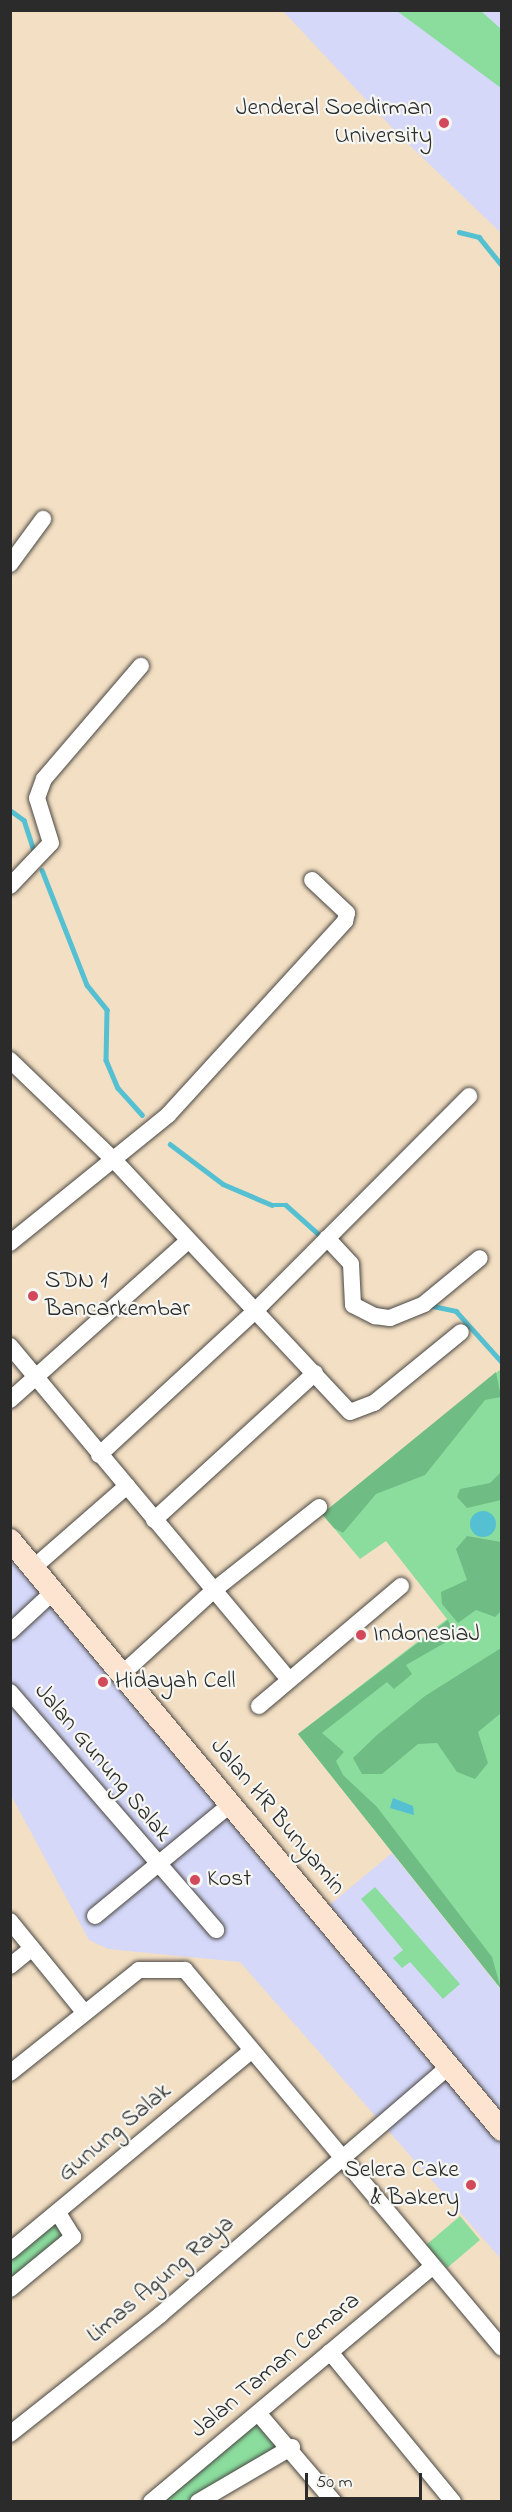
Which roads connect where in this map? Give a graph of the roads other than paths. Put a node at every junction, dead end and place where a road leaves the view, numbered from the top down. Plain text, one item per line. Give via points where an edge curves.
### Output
1 (44, 519) dead end
2 (10, 564) edge
3 (141, 666) dead end
4 (312, 880) dead end
5 (11, 883) edge
6 (10, 1060) edge
7 (469, 1096) dead end
8 (114, 1160) junction
9 (327, 1238) junction
10 (188, 1241) junction
11 (10, 1243) edge
12 (480, 1258) dead end
13 (256, 1310) junction
14 (461, 1332) dead end
15 (10, 1346) edge
16 (315, 1373) junction
17 (36, 1378) junction
18 (10, 1400) edge
19 (99, 1455) junction
20 (127, 1486) junction
21 (319, 1507) dead end
22 (154, 1520) junction
23 (10, 1540) edge
24 (33, 1568) junction
25 (401, 1586) dead end
26 (214, 1590) junction
27 (53, 1592) junction
28 (10, 1632) edge
29 (123, 1673) junction
30 (288, 1679) junction
31 (10, 1692) edge
32 (259, 1706) dead end
33 (231, 1804) junction
34 (157, 1866) junction
35 (95, 1916) dead end
36 (10, 1921) edge
37 (216, 1930) dead end
38 (32, 1948) junction
39 (10, 1966) edge
40 (84, 2012) junction
41 (251, 2051) junction
42 (449, 2066) junction
43 (10, 2073) edge
44 (501, 2130) edge
45 (339, 2159) junction
46 (58, 2212) junction
47 (10, 2251) edge
48 (432, 2267) junction
49 (10, 2289) edge
50 (501, 2348) edge
51 (330, 2352) junction
52 (258, 2413) junction
53 (10, 2434) edge
54 (292, 2447) junction
55 (151, 2502) edge
56 (198, 2502) edge
57 (334, 2502) edge
58 (453, 2502) edge

1 - 2 street
3 - 5 street via 41,784 37,798 51,843
4 - 8 street via 347,913 345,921 168,1115
6 - 8 street
7 - 9 street
8 - 10 street
8 - 11 street
9 - 12 street via 351,1264 353,1305 375,1316 390,1318 424,1304
9 - 13 street
10 - 13 street
10 - 17 street
13 - 16 street
13 - 19 street
14 - 16 street via 356,1414
15 - 17 street
16 - 22 street
17 - 18 street
17 - 19 street
19 - 20 street
20 - 22 street
20 - 24 street
21 - 26 street
22 - 26 street
23 - 24 main road, Jalan HR Bunyamin
24 - 27 main road, Jalan HR Bunyamin
25 - 30 street
26 - 29 street
26 - 30 street
27 - 28 street
27 - 29 main road, Jalan HR Bunyamin
29 - 33 main road, Jalan HR Bunyamin
30 - 32 street
31 - 34 street, Jalan Gunung Salak
33 - 34 street, Jalan Gunung Salak
33 - 42 main road, Jalan HR Bunyamin
34 - 35 street, Jalan Gunung Salak
34 - 37 street, Jalan Gunung Salak
36 - 38 street
38 - 39 street
38 - 40 street
40 - 41 street via 139,1970 179,1967 194,1976
40 - 43 street
41 - 45 street
41 - 46 street, Gunung Salak
42 - 44 main road, Jalan HR Bunyamin
42 - 45 street, Limas Agung Raya
45 - 48 street
45 - 53 street, Limas Agung Raya via 160,2315
46 - 47 street, Gunung Salak
46 - 49 street via 73,2237
48 - 50 street
48 - 51 street, Jalan Taman Cemara
51 - 52 street, Jalan Taman Cemara
51 - 58 street
52 - 54 street
52 - 55 street, Jalan Taman Cemara
54 - 56 street
54 - 57 street

